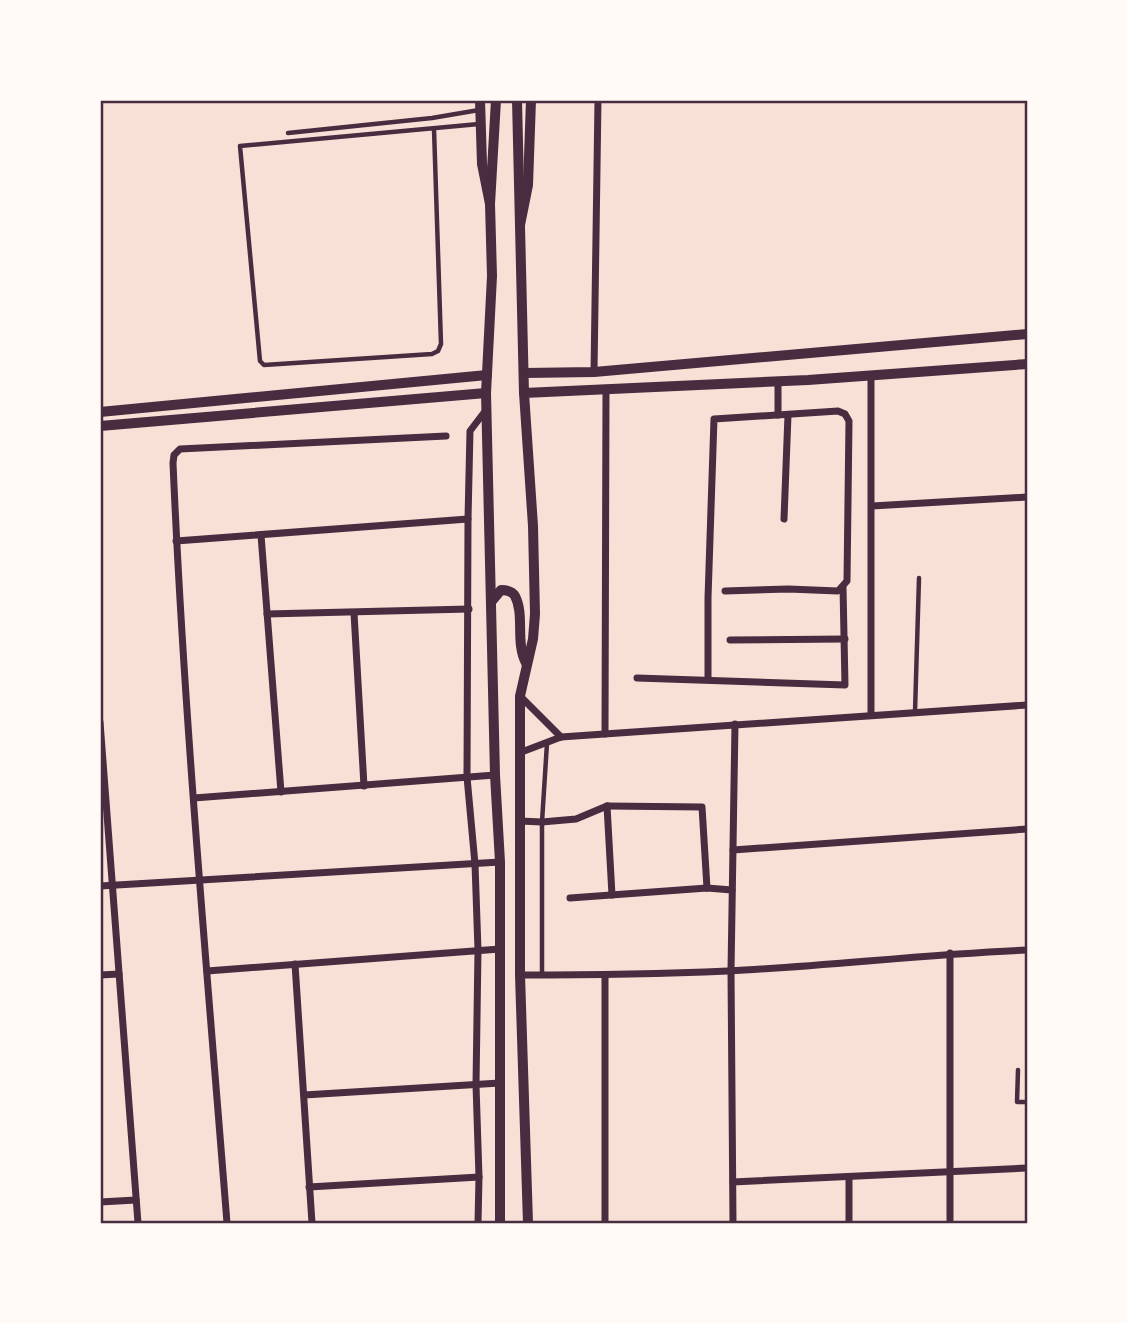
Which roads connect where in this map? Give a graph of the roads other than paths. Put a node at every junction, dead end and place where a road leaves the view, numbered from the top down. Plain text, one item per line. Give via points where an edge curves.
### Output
1 (496, 100) edge
2 (517, 100) edge
3 (531, 100) edge
4 (598, 100) edge
5 (480, 105) edge
6 (480, 124) junction
7 (434, 129) junction
8 (288, 133) dead end
9 (490, 204) junction
10 (520, 225) junction
11 (1027, 334) edge
12 (1027, 364) edge
13 (594, 372) junction
14 (525, 373) junction
15 (487, 375) junction
16 (871, 375) junction
17 (778, 381) junction
18 (606, 389) junction
19 (486, 393) junction
20 (524, 393) junction
21 (487, 410) junction
22 (100, 412) edge
23 (778, 415) junction
24 (788, 415) junction
25 (100, 426) edge
26 (446, 436) dead end
27 (1027, 496) edge
28 (872, 506) junction
29 (468, 519) junction
30 (784, 519) dead end
31 (261, 535) junction
32 (176, 541) junction
33 (919, 578) dead end
34 (843, 587) junction
35 (725, 591) dead end
36 (491, 602) junction
37 (469, 609) junction
38 (354, 612) junction
39 (267, 614) junction
40 (845, 639) junction
41 (730, 640) dead end
42 (526, 663) junction
43 (637, 678) dead end
44 (708, 679) junction
45 (520, 696) junction
46 (1027, 705) edge
47 (915, 712) junction
48 (871, 715) junction
49 (100, 722) edge
50 (735, 724) junction
51 (606, 734) junction
52 (561, 737) junction
53 (547, 743) junction
54 (519, 753) junction
55 (495, 775) junction
56 (467, 777) junction
57 (364, 786) junction
58 (281, 792) junction
59 (194, 798) junction
60 (607, 806) junction
61 (520, 821) junction
62 (542, 822) junction
63 (1027, 830) edge
64 (733, 850) junction
65 (500, 862) junction
66 (475, 864) junction
67 (200, 880) junction
68 (112, 885) junction
69 (100, 886) edge
70 (707, 888) junction
71 (732, 890) junction
72 (612, 895) junction
73 (570, 898) dead end
74 (500, 948) junction
75 (478, 950) junction
76 (1027, 950) edge
77 (950, 953) junction
78 (296, 964) junction
79 (207, 971) junction
80 (731, 971) junction
81 (119, 974) junction
82 (100, 975) edge
83 (520, 975) junction
84 (542, 975) junction
85 (605, 976) junction
86 (1018, 1070) dead end
87 (500, 1083) junction
88 (476, 1085) junction
89 (304, 1095) junction
90 (1027, 1102) edge
91 (1027, 1168) edge
92 (950, 1173) junction
93 (479, 1177) junction
94 (849, 1178) junction
95 (733, 1182) junction
96 (309, 1187) junction
97 (136, 1200) junction
98 (100, 1202) edge
99 (138, 1223) edge
100 (227, 1223) edge
101 (312, 1223) edge
102 (478, 1223) edge
103 (500, 1223) edge
104 (528, 1223) edge
105 (605, 1223) edge
106 (733, 1223) edge
107 (849, 1223) edge
108 (950, 1223) edge

1 - 9 street
2 - 10 street
3 - 10 main road via 528,185
4 - 13 street
5 - 6 main road
5 - 8 lane via 432,118
6 - 7 lane
6 - 9 main road
7 - 7 lane via 438,351 264,365 260,361 240,146
9 - 15 street
10 - 14 street
11 - 13 street
12 - 16 street
13 - 14 street
14 - 20 street
15 - 19 street
15 - 22 street
16 - 17 street
16 - 28 street
17 - 18 street
17 - 23 street
18 - 20 street
18 - 51 street
19 - 21 street
19 - 25 street
20 - 42 street via 536,614
21 - 29 street via 470,431
21 - 36 street
23 - 24 street
23 - 44 street via 714,419
24 - 30 street
24 - 34 street via 838,411 849,421 847,581
26 - 32 street via 180,449 173,463
27 - 28 street
28 - 48 street
29 - 31 street
29 - 37 street
31 - 32 street
31 - 39 street
32 - 59 street
33 - 47 lane
34 - 35 street via 838,591
34 - 40 street
36 - 42 street via 500,590 515,595
36 - 55 street
37 - 38 street
37 - 56 street
38 - 39 street
38 - 57 street
39 - 58 street
40 - 41 street
40 - 44 street via 845,685
42 - 45 street
43 - 44 street
45 - 52 street
45 - 54 street
46 - 47 street
47 - 48 street
48 - 50 street
49 - 68 street
50 - 51 street
50 - 64 street
51 - 52 street
52 - 53 street
53 - 54 street
53 - 62 lane
54 - 61 street
55 - 56 street
55 - 65 street
56 - 57 street
56 - 66 street
57 - 58 street
58 - 59 street
59 - 67 street
60 - 62 street via 576,819
60 - 70 street via 702,807
60 - 72 street
61 - 62 street
61 - 83 street
62 - 84 lane
63 - 64 street
64 - 71 street
65 - 66 street
65 - 74 street
66 - 67 street
66 - 75 street
67 - 68 street
67 - 79 street
68 - 69 street
68 - 81 street
70 - 71 street
70 - 72 street
71 - 80 street
72 - 73 street
74 - 75 street
74 - 87 street
75 - 78 street
75 - 88 street
76 - 77 street
77 - 80 street
77 - 92 street
78 - 79 street
78 - 89 street
79 - 100 street
80 - 85 street
80 - 95 street
81 - 82 street
81 - 97 street
83 - 84 street
83 - 104 street
84 - 85 street
85 - 105 street
86 - 90 lane via 1017,1102
87 - 88 street
87 - 103 street
88 - 89 street
88 - 93 street
89 - 96 street
91 - 92 street
92 - 94 street
92 - 108 street
93 - 96 street
93 - 102 street
94 - 95 street
94 - 107 street
95 - 106 street
96 - 101 street
97 - 98 street
97 - 99 street

